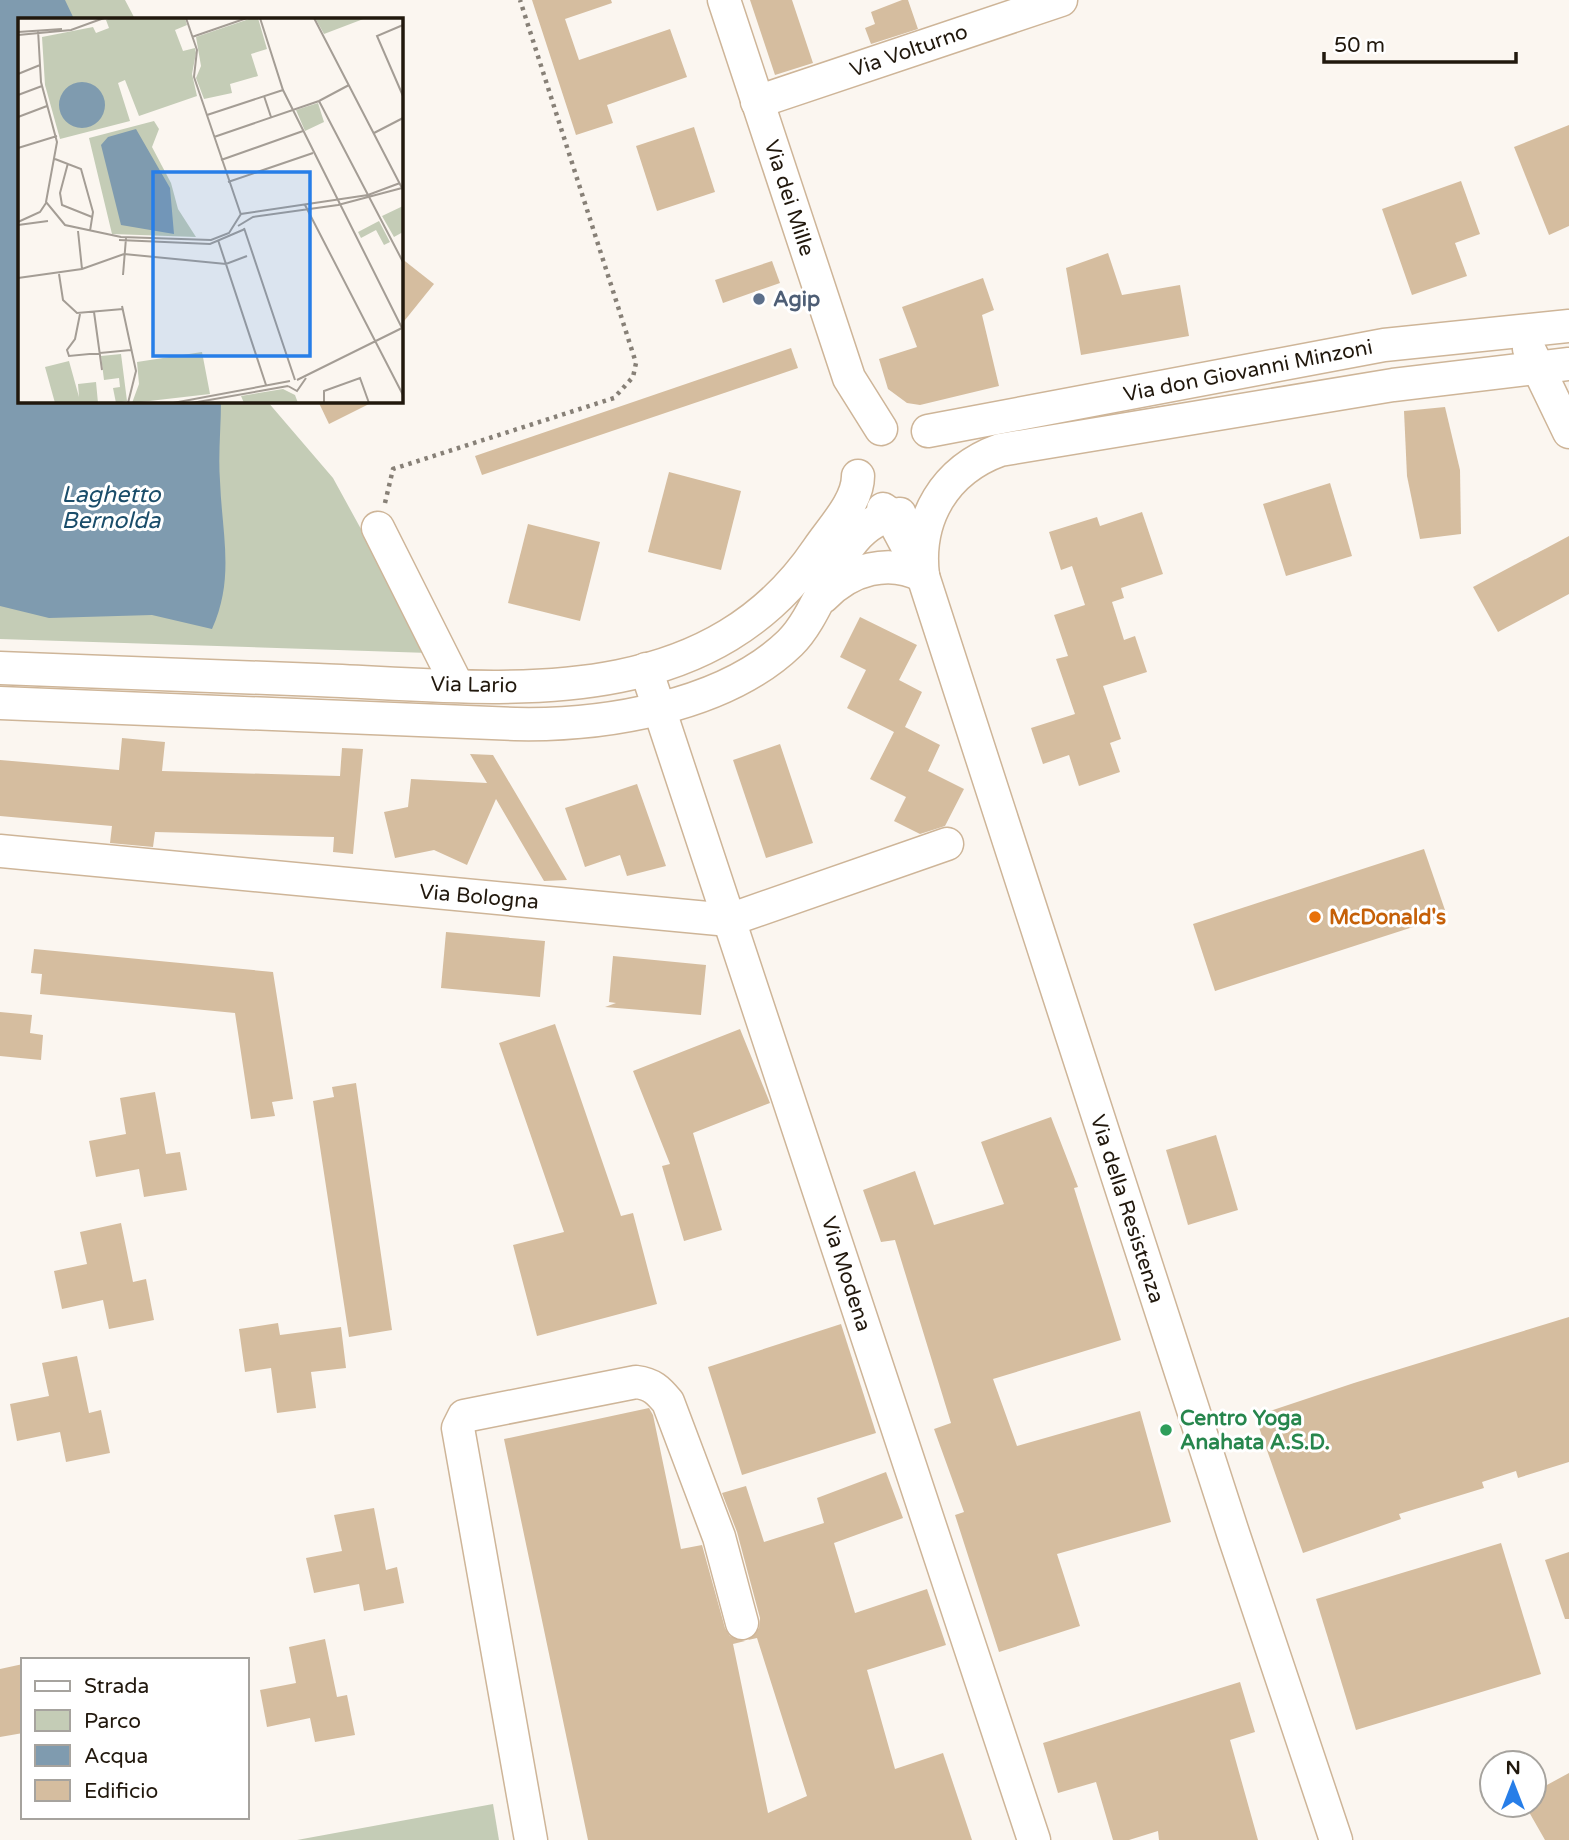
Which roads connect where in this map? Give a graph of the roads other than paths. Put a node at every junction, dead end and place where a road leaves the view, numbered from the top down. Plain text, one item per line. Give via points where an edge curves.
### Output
1 (724, 0) edge
2 (1061, 0) edge
3 (757, 102) junction
4 (1569, 326) edge
5 (1522, 331) junction
6 (1569, 364) edge
7 (1535, 367) junction
8 (881, 429) junction
9 (928, 431) junction
10 (1569, 432) edge
11 (859, 476) junction
12 (942, 492) junction
13 (891, 512) junction
14 (379, 528) road end
15 (923, 576) junction
16 (810, 615) junction
17 (0, 668) edge
18 (646, 669) junction
19 (457, 685) junction
20 (0, 703) edge
21 (657, 709) junction
22 (947, 844) dead end
23 (0, 851) edge
24 (729, 920) junction
25 (743, 1623) dead end
26 (531, 1840) edge
27 (1034, 1840) edge
28 (1336, 1840) edge

1 - 3 street, Via dei Mille
2 - 3 street, Via Volturno
3 - 8 street, Via dei Mille via 849,378
4 - 5 street, Via don Giovanni Minzoni
5 - 7 street
5 - 9 street, Via don Giovanni Minzoni via 1384,345
6 - 7 street, Via don Giovanni Minzoni
7 - 10 street
7 - 12 street, Via don Giovanni Minzoni via 1393,385 1000,450 965,466
8 - 9 street via 909,424
8 - 11 street via 861,452
9 - 12 street via 947,458
11 - 13 street via 866,495
11 - 18 street, Via Lario via 854,494 812,557 762,613 724,639
12 - 13 street via 928,507
12 - 15 street, Via della Resistenza via 923,537
13 - 15 street, Via della Resistenza
13 - 16 street, Via Lario via 845,552
14 - 19 street
15 - 16 street, Via Lario via 892,566 867,570 835,586
15 - 28 street, Via della Resistenza
16 - 21 street, Via Lario via 799,634 768,660 713,689
17 - 19 street, Via Lario
18 - 19 street, Via Lario via 577,684
18 - 21 street, Via Modena
20 - 21 street, Via Lario via 526,725 596,722
21 - 24 street, Via Modena
22 - 24 street, Via Bologna
23 - 24 street, Via Bologna
24 - 27 street, Via Modena
25 - 26 street via 709,1509 668,1402 657,1389 636,1382 464,1416 458,1428

